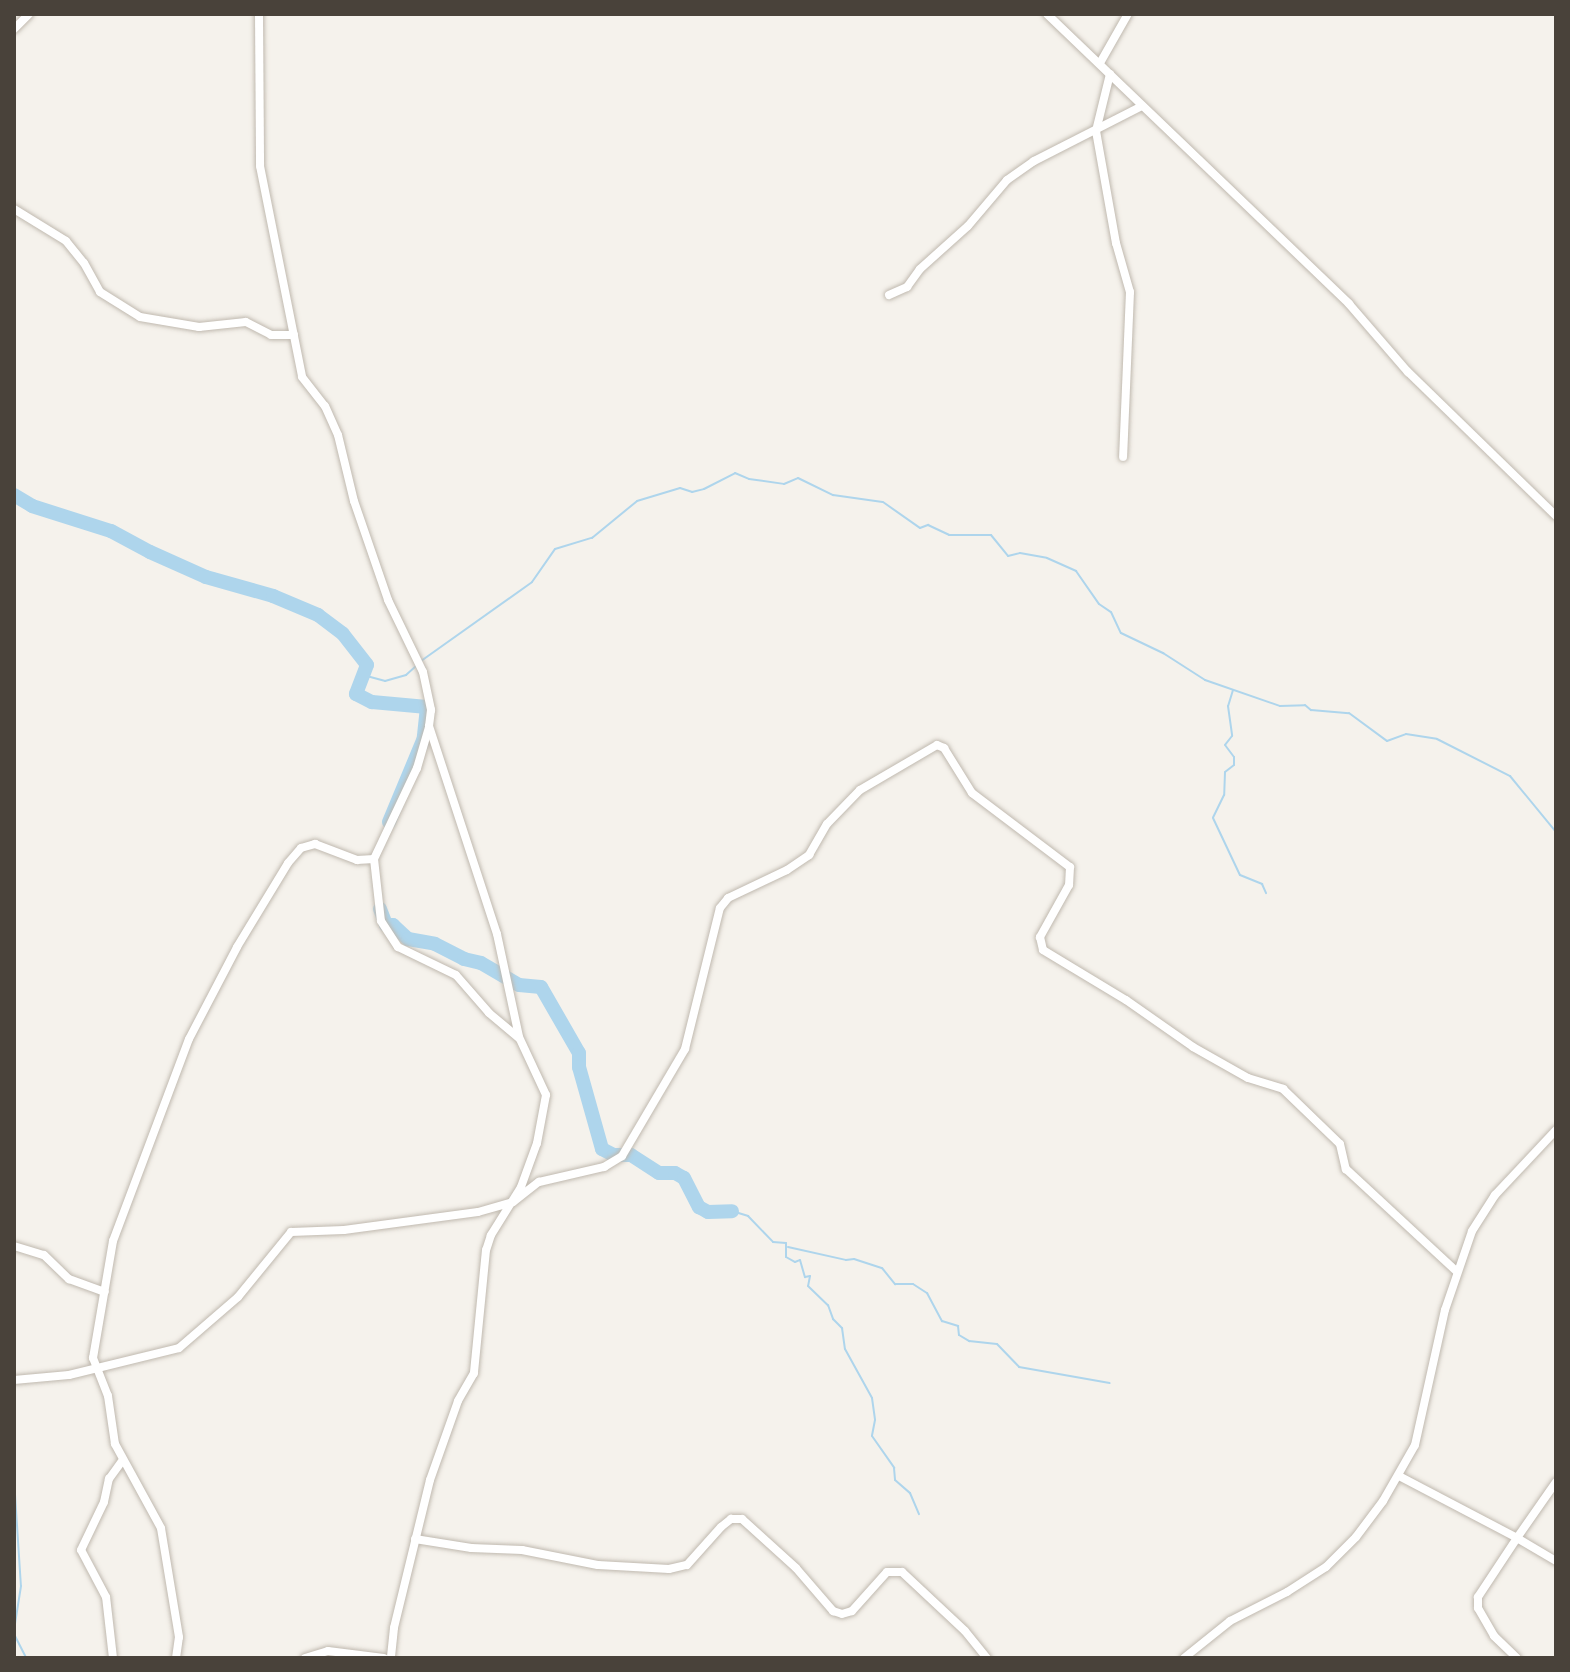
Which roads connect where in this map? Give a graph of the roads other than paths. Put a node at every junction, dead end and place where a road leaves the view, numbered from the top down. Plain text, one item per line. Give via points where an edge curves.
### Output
1 (29, 14) edge
2 (259, 14) edge
3 (1047, 14) edge
4 (1128, 14) edge
5 (14, 29) edge
6 (1100, 63) junction
7 (1110, 74) junction
8 (1142, 106) junction
9 (1096, 131) junction
10 (14, 209) edge
11 (889, 295) dead end
12 (294, 335) junction
13 (1123, 457) dead end
14 (1556, 516) edge
15 (429, 726) junction
16 (374, 859) junction
17 (519, 1037) junction
18 (1556, 1130) edge
19 (513, 1202) junction
20 (14, 1246) edge
21 (1456, 1271) junction
22 (105, 1292) junction
23 (95, 1369) junction
24 (14, 1380) edge
25 (122, 1461) junction
26 (1399, 1476) junction
27 (1556, 1482) edge
28 (1517, 1538) junction
29 (415, 1539) junction
30 (1556, 1561) edge
31 (113, 1658) edge
32 (176, 1658) edge
33 (305, 1658) edge
34 (384, 1658) edge
35 (391, 1658) edge
36 (987, 1658) edge
37 (1184, 1658) edge
38 (1517, 1658) edge

1 - 5 street
2 - 12 street via 260,166
3 - 6 street
4 - 6 street
6 - 7 street
7 - 8 street
7 - 9 street
8 - 9 street
8 - 14 street via 1340,296 1408,372
9 - 11 street via 1007,180 907,287
9 - 13 street via 1130,292
10 - 12 street via 66,241 100,292 140,317 199,327 246,322 271,335
12 - 15 street via 302,377 325,406 338,435 388,600 423,672
15 - 16 street via 417,768
15 - 17 street via 497,934
16 - 17 street via 376,898 389,936 411,956 456,975
16 - 22 street via 357,860 315,844 301,848 288,863 184,1051 157,1133 120,1216
17 - 19 street via 541,1082 545,1108
18 - 21 street via 1482,1213
19 - 21 street via 539,1182 604,1167 622,1156 685,1049 714,921 728,898 809,855 827,824 860,790 937,745 972,793 1070,867 1069,885 1040,937 1043,950 1193,1047 1248,1078 1283,1089 1335,1138 1346,1169
19 - 23 street via 452,1217 291,1232 238,1297 191,1341 167,1353
19 - 29 street via 486,1250 474,1373 438,1453
20 - 22 street via 44,1255 69,1279
21 - 26 street via 1421,1424
22 - 23 street via 93,1351
23 - 24 street
23 - 25 street via 108,1396 110,1429
25 - 31 street via 109,1479 81,1550 106,1597
25 - 32 street via 161,1528 179,1637
26 - 28 street
26 - 37 street via 1356,1537 1326,1567 1230,1621
27 - 28 street
28 - 30 street
28 - 38 street via 1478,1597 1478,1608 1494,1636
29 - 35 street
29 - 36 street via 522,1550 598,1565 669,1569 687,1565 721,1527 742,1519 833,1611 852,1611 887,1572 902,1572
33 - 34 street via 328,1651

